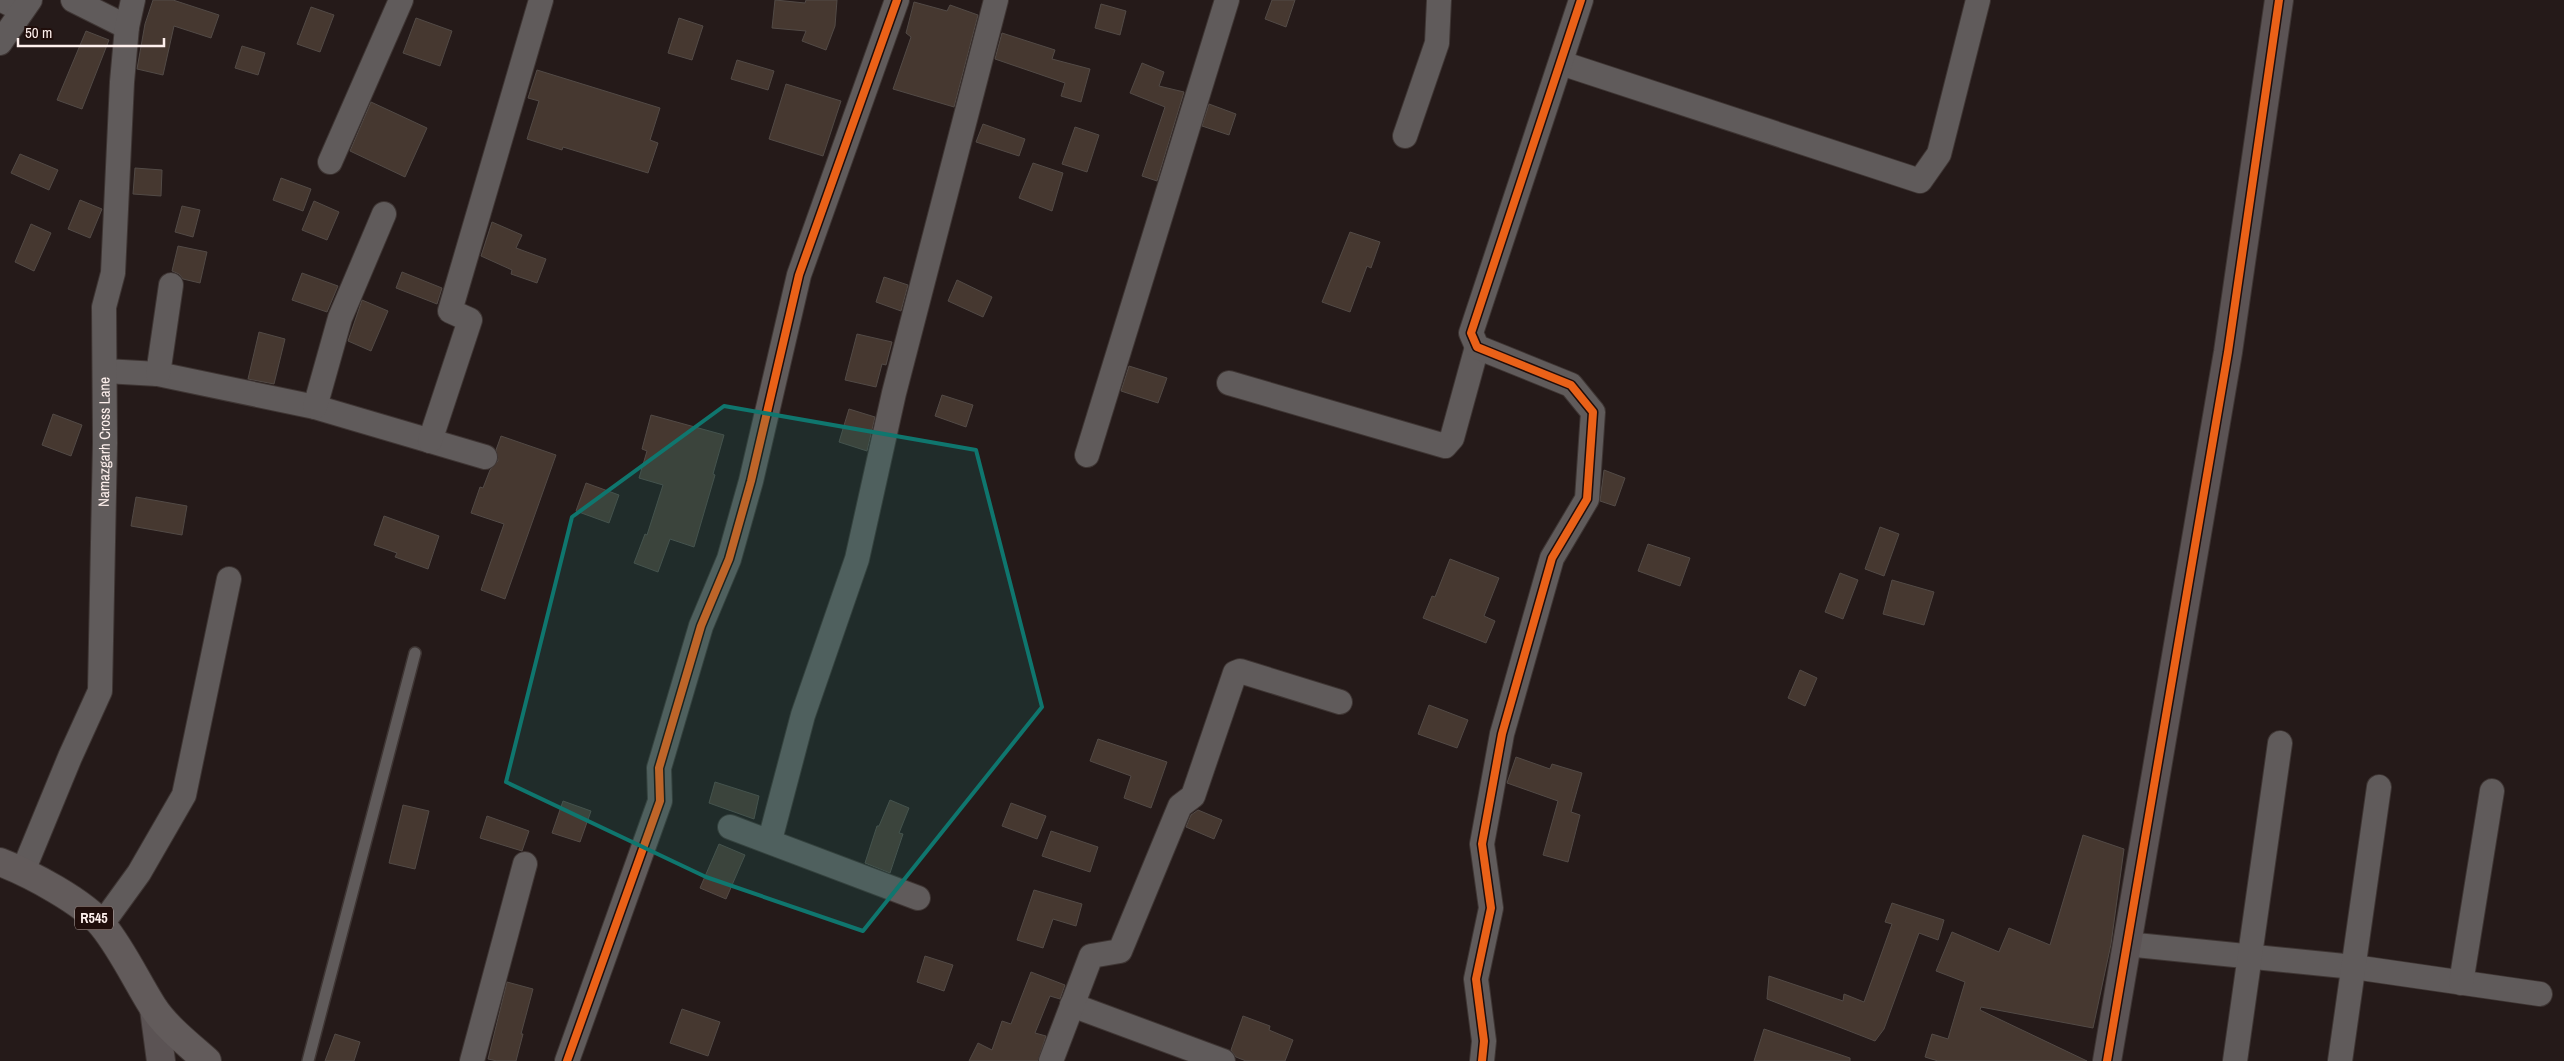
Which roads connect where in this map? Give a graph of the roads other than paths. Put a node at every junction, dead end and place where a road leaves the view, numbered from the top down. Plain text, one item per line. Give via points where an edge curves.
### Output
1 (73, 0) edge
2 (132, 0) edge
3 (401, 0) edge
4 (541, 0) edge
5 (897, 0) edge
6 (996, 0) edge
7 (1227, 0) edge
8 (1439, 0) edge
9 (1581, 0) edge
10 (1978, 0) edge
11 (2279, 0) edge
12 (18, 3) edge
13 (127, 27) junction
14 (0, 43) edge
15 (1561, 63) junction
16 (1404, 136) dead end
17 (330, 162) dead end
18 (384, 214) dead end
19 (171, 285) dead end
20 (1477, 347) junction
21 (105, 371) junction
22 (158, 374) junction
23 (1230, 384) dead end
24 (315, 407) junction
25 (430, 441) junction
26 (1087, 455) dead end
27 (485, 457) dead end
28 (229, 579) dead end
29 (415, 653) dead end
30 (1340, 702) dead end
31 (2280, 743) dead end
32 (2379, 787) dead end
33 (2492, 791) dead end
34 (730, 826) dead end
35 (770, 840) junction
36 (525, 864) dead end
37 (12, 866) edge
38 (918, 898) dead end
39 (102, 924) junction
40 (2126, 944) junction
41 (2251, 956) junction
42 (2354, 967) junction
43 (2461, 983) junction
44 (2540, 994) dead end
45 (1072, 1005) junction
46 (154, 1009) junction
47 (161, 1061) edge
48 (207, 1061) edge
49 (308, 1061) edge
50 (472, 1061) edge
51 (567, 1061) edge
52 (1051, 1061) edge
53 (1223, 1061) edge
54 (1482, 1061) edge
55 (2107, 1061) edge
56 (2234, 1061) edge
57 (2340, 1061) edge

1 - 13 street
2 - 13 street, Namazgarh Cross Lane
3 - 17 street
4 - 25 street via 450,311 470,320
5 - 51 street via 799,275 752,481 730,560 701,626 659,768 660,801
6 - 35 street via 894,393 857,559 803,715
7 - 26 street
8 - 16 street via 1437,43
9 - 15 street
10 - 15 street via 1939,154 1920,181
11 - 40 street via 2228,352
12 - 14 street
13 - 21 street, Namazgarh Cross Lane via 114,273 104,307
15 - 20 street via 1475,315 1471,333
18 - 24 street via 340,318
19 - 22 street
20 - 23 street via 1452,438 1445,446
20 - 54 street via 1571,385 1594,412 1587,499 1552,558 1502,734 1482,844 1491,908 1476,979 1484,1041
21 - 22 street
21 - 37 street, Namazgarh Cross Lane via 100,691 70,757
22 - 24 street
24 - 25 street
25 - 27 street
28 - 39 street via 184,795 139,873
29 - 49 lane
30 - 45 street via 1240,671 1234,672 1193,796 1180,806 1120,951 1091,956
31 - 41 street
32 - 42 street
33 - 43 street
34 - 35 street
35 - 38 street
36 - 50 street
37 - 39 main road, R545 via 72,901
39 - 46 main road, R545
40 - 41 street
40 - 55 street
41 - 42 street
41 - 56 street
42 - 43 street
42 - 57 street
43 - 44 street
45 - 52 street
45 - 53 street
46 - 47 street
46 - 48 main road, R545

